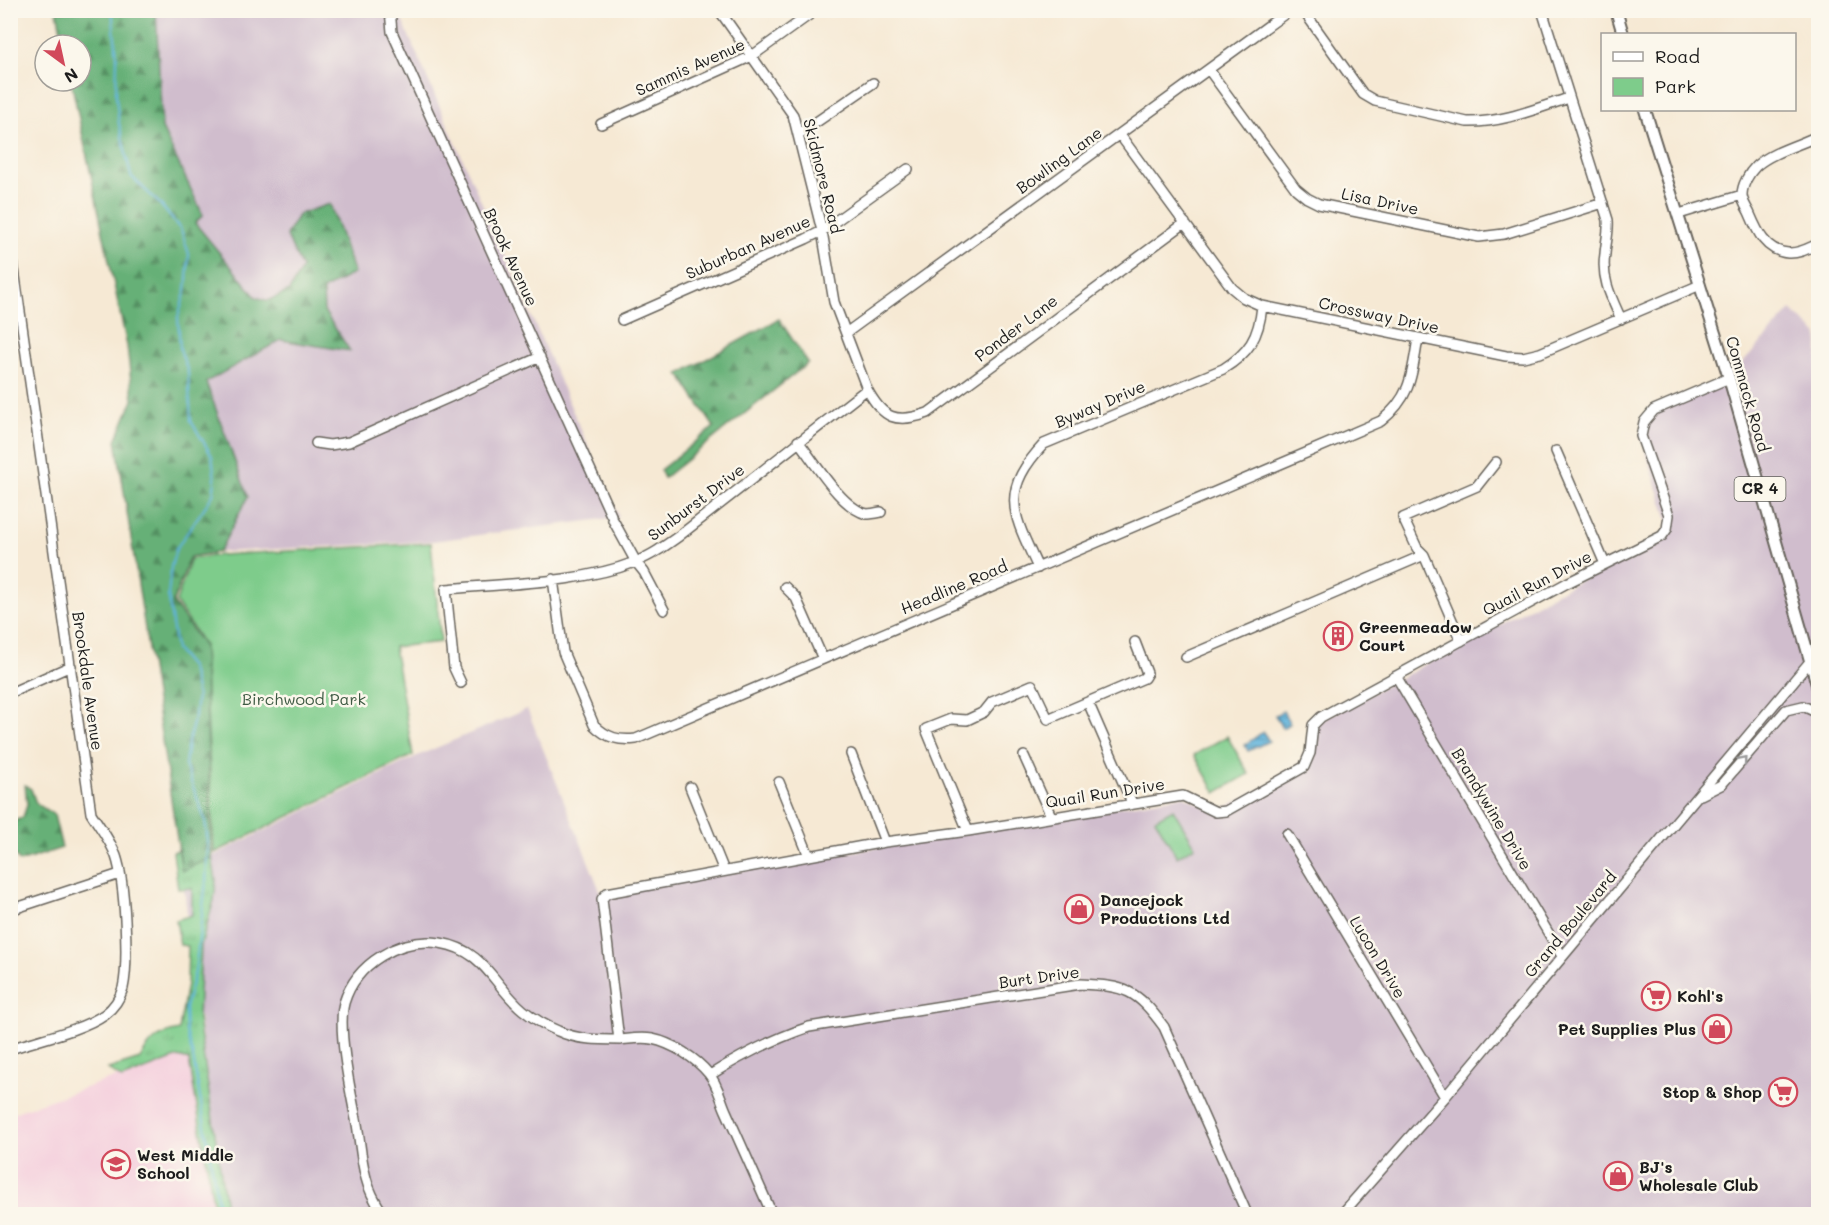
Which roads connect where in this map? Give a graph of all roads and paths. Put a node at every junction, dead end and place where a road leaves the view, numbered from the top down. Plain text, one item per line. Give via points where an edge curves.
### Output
1 (719, 10) edge
2 (816, 10) edge
3 (1290, 10) edge
4 (1303, 10) edge
5 (1542, 10) edge
6 (1616, 10) edge
7 (391, 11) edge
8 (1623, 33) edge
9 (752, 57) junction
10 (1209, 70) junction
11 (873, 83) dead end
12 (1569, 98) junction
13 (1645, 111) edge
14 (601, 124) dead end
15 (799, 134) junction
16 (1120, 135) junction
17 (1818, 136) edge
18 (908, 169) dead end
19 (1742, 195) junction
20 (1603, 203) junction
21 (1679, 214) junction
22 (1185, 223) junction
23 (822, 231) junction
24 (10, 241) edge
25 (1818, 244) edge
26 (12, 260) edge
27 (1700, 285) junction
28 (1263, 306) junction
29 (1621, 319) junction
30 (622, 320) dead end
31 (846, 333) junction
32 (1418, 338) junction
33 (540, 357) junction
34 (1729, 378) junction
35 (867, 388) junction
36 (798, 441) junction
37 (316, 443) dead end
38 (1556, 451) dead end
39 (1496, 462) dead end
40 (881, 512) dead end
41 (1424, 555) junction
42 (636, 562) junction
43 (1605, 564) junction
44 (1038, 568) junction
45 (553, 579) junction
46 (785, 587) dead end
47 (664, 610) dead end
48 (1461, 640) junction
49 (1135, 642) dead end
50 (1818, 652) edge
51 (1186, 657) dead end
52 (823, 659) junction
53 (1811, 661) junction
54 (71, 666) junction
55 (1396, 676) junction
56 (461, 682) dead end
57 (1818, 688) edge
58 (10, 693) edge
59 (1088, 702) junction
60 (1818, 713) edge
61 (851, 754) dead end
62 (1024, 756) dead end
63 (778, 782) dead end
64 (690, 788) dead end
65 (1698, 796) junction
66 (1132, 803) junction
67 (1051, 816) junction
68 (968, 831) junction
69 (1287, 834) dead end
70 (885, 842) junction
71 (809, 856) junction
72 (724, 871) junction
73 (120, 874) junction
74 (10, 910) edge
75 (1562, 956) junction
76 (619, 1040) junction
77 (10, 1049) edge
78 (710, 1074) junction
79 (1444, 1097) junction
80 (383, 1215) edge
81 (772, 1215) edge
82 (1247, 1215) edge
83 (1342, 1215) edge

1 - 9 street, Skidmore Road
2 - 9 street, Sammis Avenue
3 - 10 street, Bowling Lane
4 - 12 street via 1363,94 1375,101 1482,123
5 - 12 street
6 - 8 main road
7 - 33 street, Brook Avenue via 392,32
9 - 14 street, Sammis Avenue
9 - 15 street, Skidmore Road via 793,115
10 - 16 street, Bowling Lane
10 - 20 street, Lisa Drive via 1296,189 1319,204 1479,237 1504,234
11 - 15 street
12 - 20 street
13 - 21 main road, Commack Road / CR 4
15 - 23 street, Skidmore Road
16 - 22 street, Crossway Drive
16 - 31 street, Bowling Lane
17 - 19 street via 1756,166 1746,178
18 - 23 street, Suburban Avenue
19 - 21 street
19 - 25 street via 1766,244 1790,253
20 - 29 street via 1610,232 1605,254 1606,287
21 - 27 main road, Commack Road / CR 4
22 - 28 street, Crossway Drive via 1232,288
22 - 35 street, Ponder Lane via 928,413 896,418 883,412
23 - 30 street, Suburban Avenue
23 - 31 street, Skidmore Road via 834,302
24 - 26 street, Brookdale Avenue
26 - 54 street, Brookdale Avenue
27 - 29 street, Crossway Drive
27 - 34 main road, Commack Road / CR 4
28 - 32 street, Crossway Drive
28 - 44 street, Byway Drive via 1255,339 1223,369 1044,444 1029,460 1017,482 1013,503 1016,520
29 - 32 street, Crossway Drive via 1524,357
31 - 35 street, Ponder Lane
32 - 44 street, Headline Road via 1405,393 1381,422
33 - 37 street via 349,442
33 - 42 street, Brook Avenue via 612,518
34 - 43 street, Quail Run Drive via 1654,410 1644,422 1641,436 1669,515 1667,529 1662,536
34 - 53 main road, Commack Road / CR 4
35 - 36 street, Sunburst Drive
36 - 40 street via 854,509 868,514
36 - 42 street, Sunburst Drive via 679,536
38 - 43 street
39 - 41 street via 1477,486 1403,518
41 - 48 street
41 - 51 street
42 - 45 street, Sunburst Drive via 594,574
42 - 47 street, Brook Avenue
43 - 48 street, Quail Run Drive
44 - 52 street, Headline Road
45 - 52 street, Headline Road via 563,652 594,725 603,734 621,741 672,725
45 - 56 street, Sunburst Drive via 446,589 454,668
46 - 52 street via 796,598
48 - 55 street, Quail Run Drive
49 - 59 street via 1147,673 1144,678
50 - 53 street, Grand Boulevard
53 - 57 main road, Commack Road / CR 4
53 - 65 street, Grand Boulevard
54 - 58 street
54 - 73 street, Brookdale Avenue via 91,813 116,856
55 - 66 street, Quail Run Drive via 1317,720 1311,733 1311,753 1304,767 1232,810 1216,812 1183,796
55 - 75 street, Brandywine Drive
59 - 66 street
59 - 68 street via 1048,719 1032,685 992,702 984,712 966,720 951,719 926,729
65 -> 60 street via 1721,786 1786,710 1803,706
61 - 70 street
62 - 67 street
63 - 71 street
64 - 72 street
65 - 75 street, Grand Boulevard
66 - 67 street, Quail Run Drive
67 - 68 street, Quail Run Drive
68 - 70 street, Quail Run Drive
69 - 79 street, Lucon Drive
70 - 71 street, Quail Run Drive
71 - 72 street, Quail Run Drive
72 - 76 street, Quail Run Drive via 607,893 602,899
73 - 74 street
73 - 77 street, Brookdale Avenue via 126,950 122,991 116,1002 105,1014 88,1022
75 - 79 street, Grand Boulevard
76 - 78 street via 649,1038 667,1043
76 - 80 street via 574,1037 558,1031 523,1010 473,956 455,947 420,943 396,948 368,965 354,981 344,1003 342,1028 366,1178
78 - 81 street
78 - 82 street, Burt Drive via 776,1038 809,1028 1080,984 1131,992 1149,1006 1164,1027
79 - 83 street, Grand Boulevard

